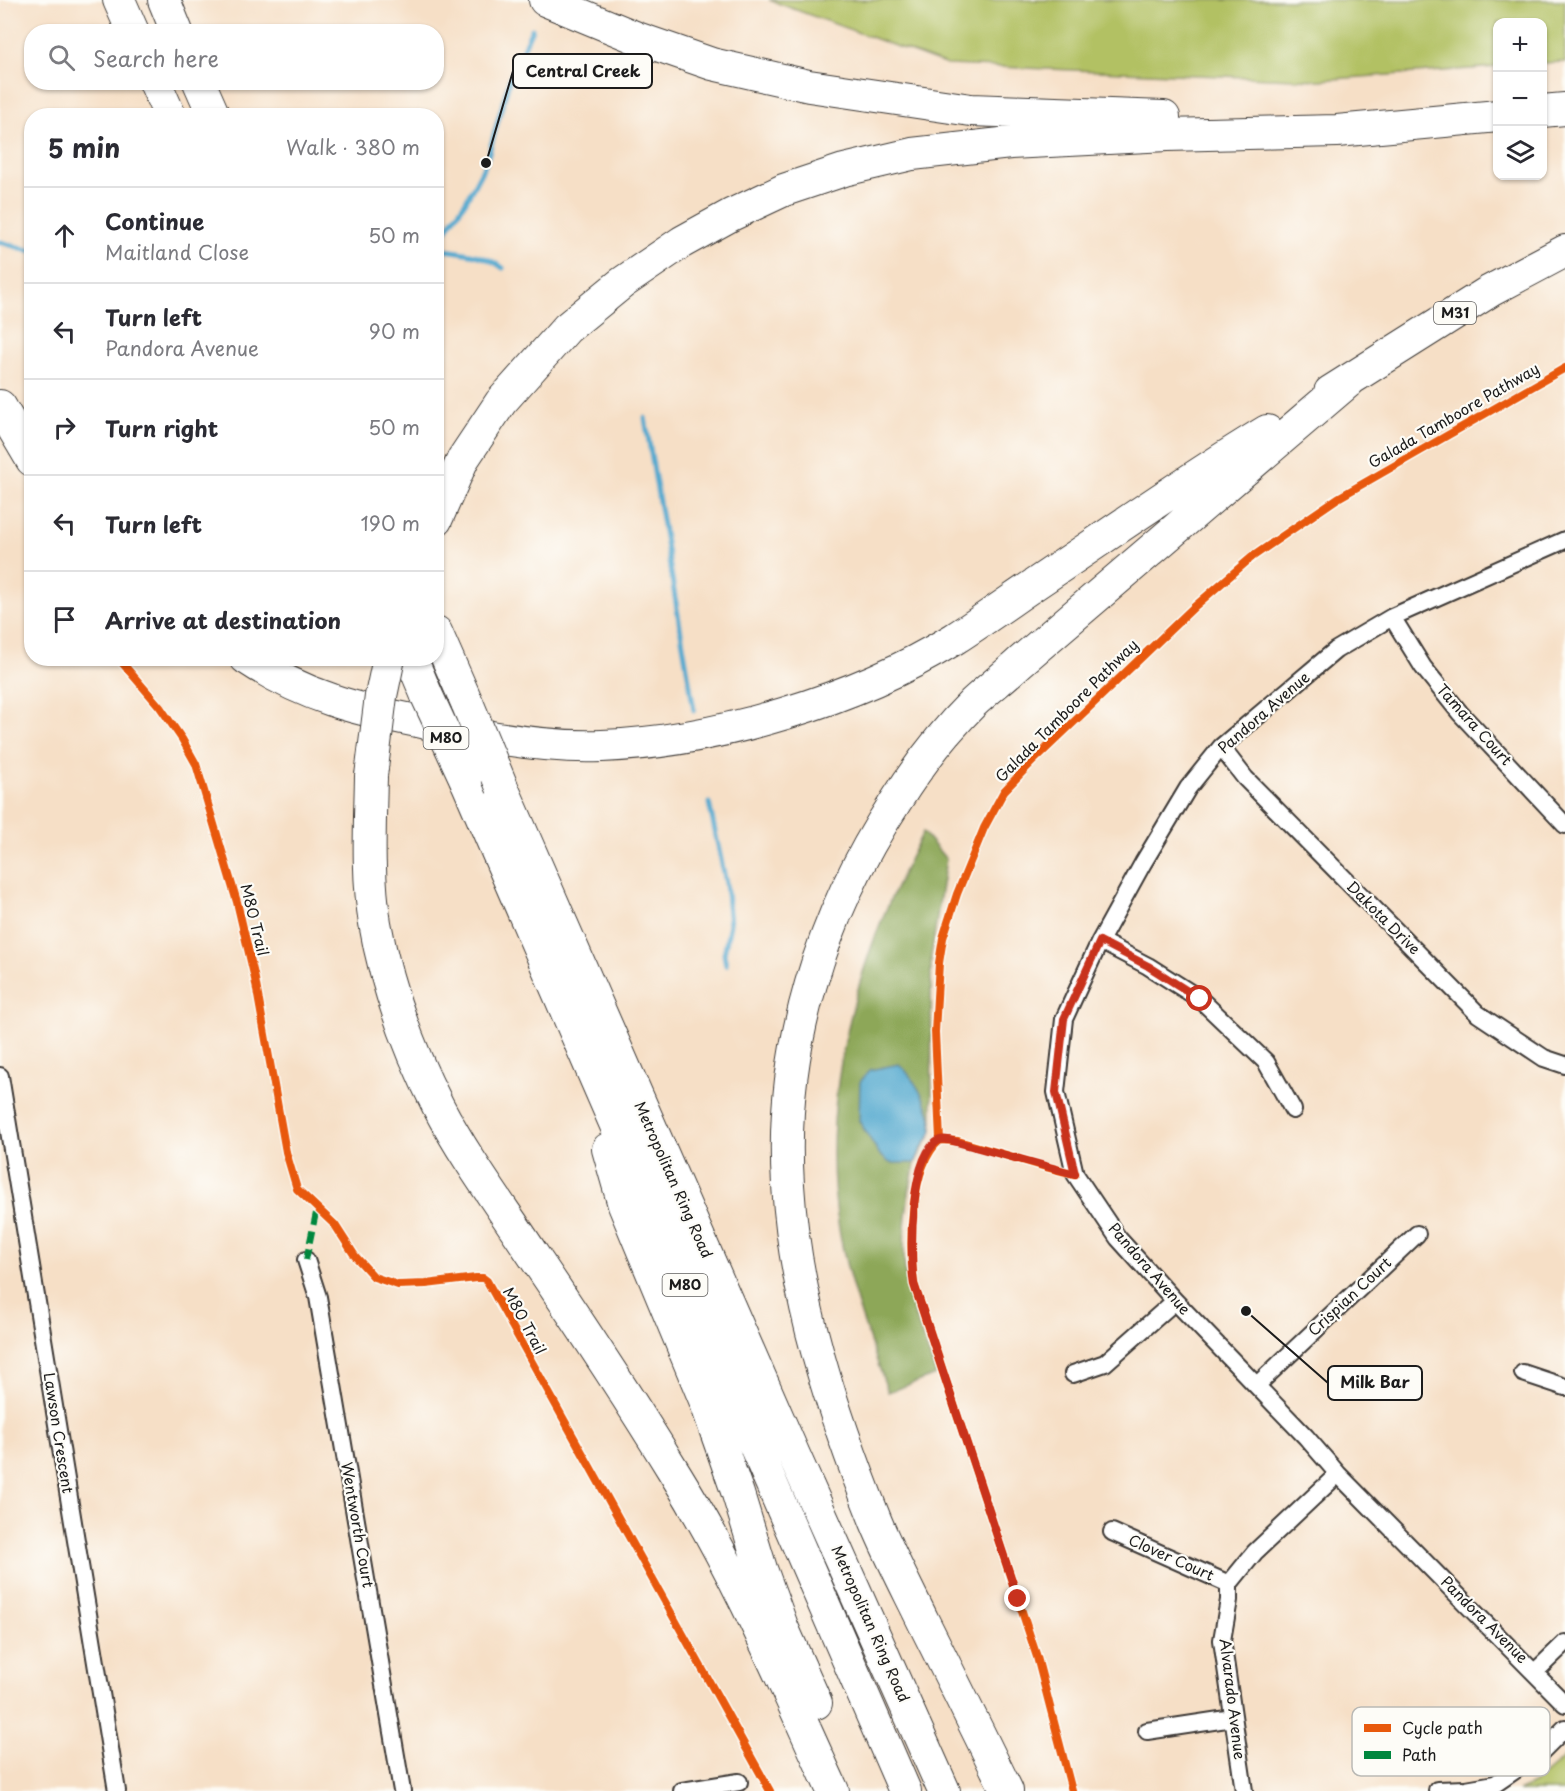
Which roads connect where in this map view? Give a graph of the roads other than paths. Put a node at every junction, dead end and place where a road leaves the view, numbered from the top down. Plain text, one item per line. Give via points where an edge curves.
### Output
1 (119, 0) edge
2 (164, 0) edge
3 (545, 0) edge
4 (130, 24) edge
5 (174, 24) edge
6 (159, 90) edge
7 (203, 90) edge
8 (166, 108) edge
9 (211, 108) edge
10 (1565, 109) edge
11 (1547, 111) edge
12 (1493, 116) edge
13 (1428, 123) junction
14 (1565, 251) edge
15 (1349, 381) junction
16 (0, 406) edge
17 (24, 446) edge
18 (444, 503) edge
19 (1565, 540) edge
20 (1392, 617) junction
21 (444, 650) edge
22 (260, 666) edge
23 (387, 666) edge
24 (414, 666) edge
25 (1221, 747) junction
26 (1565, 825) edge
27 (1100, 941) junction
28 (573, 1029) junction
29 (1565, 1065) edge
30 (0, 1076) edge
31 (1293, 1110) dead end
32 (1416, 1233) dead end
33 (306, 1260) dead end
34 (1175, 1300) junction
35 (1522, 1373) dead end
36 (1073, 1374) dead end
37 (1257, 1384) junction
38 (1565, 1387) edge
39 (1338, 1474) junction
40 (1112, 1532) dead end
41 (1229, 1584) junction
42 (1565, 1643) edge
43 (1535, 1672) junction
44 (1565, 1704) edge
45 (1233, 1718) junction
46 (1565, 1728) edge
47 (1147, 1731) dead end
48 (1550, 1743) edge
49 (991, 1757) junction
50 (1507, 1776) edge
51 (739, 1782) dead end
52 (1437, 1790) edge
53 (117, 1791) edge
54 (402, 1791) edge
55 (682, 1791) edge
56 (832, 1791) edge
57 (856, 1791) edge
58 (905, 1791) edge
59 (944, 1791) edge
60 (996, 1791) edge
61 (1007, 1791) edge
62 (1244, 1791) edge

1 - 4 highway
2 - 5 highway
3 - 13 highway via 712,64 809,86 971,110
6 - 8 highway
7 - 9 highway
10 - 11 highway
12 - 13 highway
13 - 18 highway via 1337,131 1167,135 979,146 912,154 844,170 784,190 682,242 622,283 567,328 495,412 463,459
14 - 15 highway, M31 via 1490,291
15 - 22 highway via 1203,470 952,640 881,677 749,723 632,744 560,745 462,732 335,701 302,689
15 - 49 highway via 972,704 940,740 880,825 854,871 835,912 804,1006 793,1066 787,1183 793,1240 818,1356 877,1525
16 - 17 highway
19 - 20 street, Pandora Avenue
20 - 25 street, Pandora Avenue via 1336,650
20 - 26 street, Tamara Court via 1423,667 1460,713
21 - 59 highway, Metropolitan Ring Road / M80, bridge
23 - 56 highway, bridge via 371,776 369,877 376,926 399,1017 439,1107 468,1157 708,1528
24 - 28 highway, Metropolitan Ring Road / M80, bridge
25 - 27 street, Pandora Avenue via 1188,788
25 - 29 street, Dakota Drive via 1245,778 1478,1014 1544,1058
27 - 31 street via 1200,999 1266,1062
27 - 34 street, Pandora Avenue via 1064,1019 1056,1092 1075,1174 1118,1238
28 - 57 highway via 624,1205 705,1400 783,1629
28 - 58 highway, Metropolitan Ring Road / M80
30 - 53 street, Lawson Crescent
32 - 37 street, Crispian Court
33 - 54 street, Wentworth Court via 318,1297
34 - 36 street via 1105,1363
34 - 37 street, Pandora Avenue
35 - 38 street
37 - 39 street, Pandora Avenue
39 - 41 street via 1255,1552
39 - 43 street, Pandora Avenue
40 - 41 street, Clover Court
41 - 45 street, Alvarado Avenue via 1222,1640
42 - 43 street
43 - 44 street, Pandora Avenue
45 - 47 street
45 - 62 street, Alvarado Avenue
46 - 48 street
49 - 60 highway
49 - 61 highway
50 - 52 street via 1495,1784
51 - 55 street

